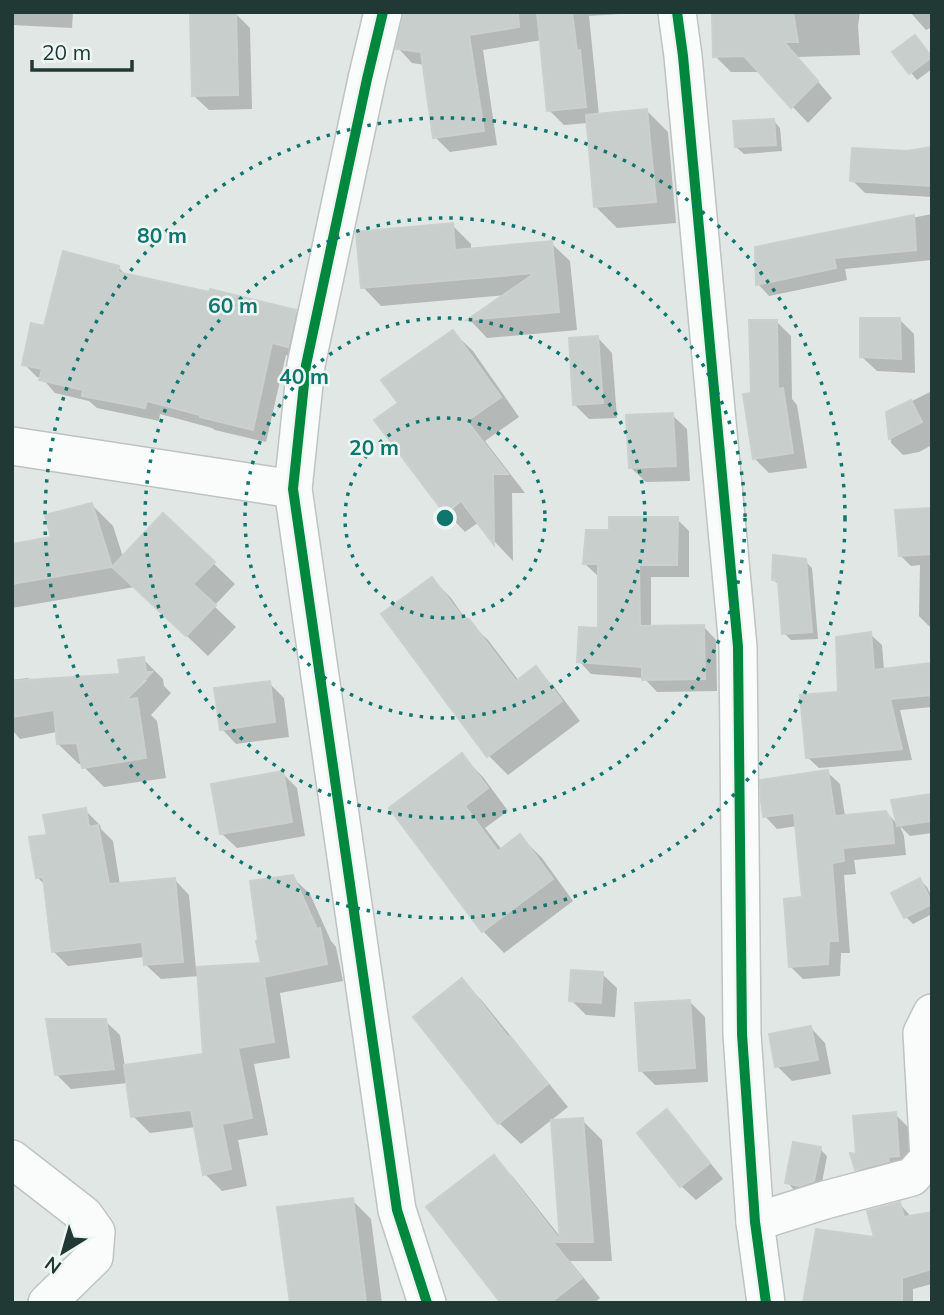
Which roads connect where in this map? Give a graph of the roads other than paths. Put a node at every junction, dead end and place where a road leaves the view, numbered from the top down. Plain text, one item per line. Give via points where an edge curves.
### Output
1 (383, 12) edge
2 (677, 12) edge
3 (12, 446) edge
4 (293, 489) junction
5 (932, 1013) edge
6 (12, 1159) edge
7 (755, 1222) junction
8 (47, 1303) edge
9 (428, 1303) edge
10 (766, 1303) edge

1 - 4 street via 306,365
2 - 7 street via 738,647 742,1034
3 - 4 street
4 - 9 street via 397,1210
5 - 7 street via 922,1033 929,1158 912,1177
6 - 8 street via 84,1215 96,1233 94,1257
7 - 10 street

